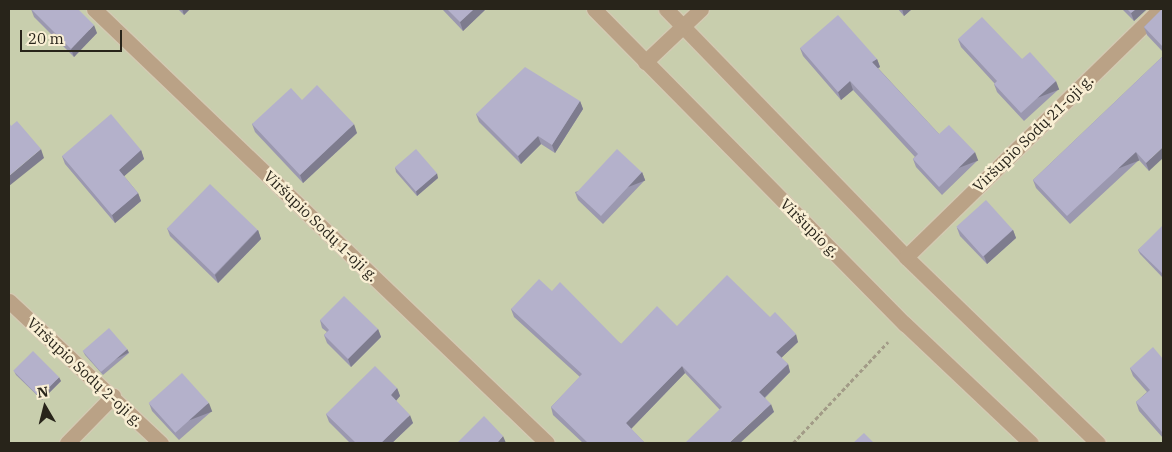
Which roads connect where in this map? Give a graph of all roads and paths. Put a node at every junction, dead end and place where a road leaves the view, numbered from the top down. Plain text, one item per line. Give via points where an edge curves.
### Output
1 (94, 9) edge
2 (594, 9) edge
3 (666, 9) edge
4 (701, 9) edge
5 (1160, 9) edge
6 (683, 26) junction
7 (645, 62) junction
8 (906, 257) junction
9 (9, 300) edge
10 (905, 324) junction
11 (113, 396) junction
12 (67, 443) edge
13 (161, 443) edge
14 (547, 443) edge
15 (793, 443) edge
16 (1031, 443) edge
17 (1098, 443) edge

1 - 14 street, Viršupio Sodų 1-oji g.
2 - 7 street, Viršupio g.
3 - 6 street
4 - 6 street
5 - 8 street, Viršupio Sodų 21-oji g.
6 - 7 street
6 - 8 street
7 - 10 street, Viršupio g.
8 - 17 street
9 - 11 street, Viršupio Sodų 2-oji g.
10 - 15 path
10 - 16 street, Viršupio g.
11 - 12 street
11 - 13 street, Viršupio Sodų 2-oji g.

